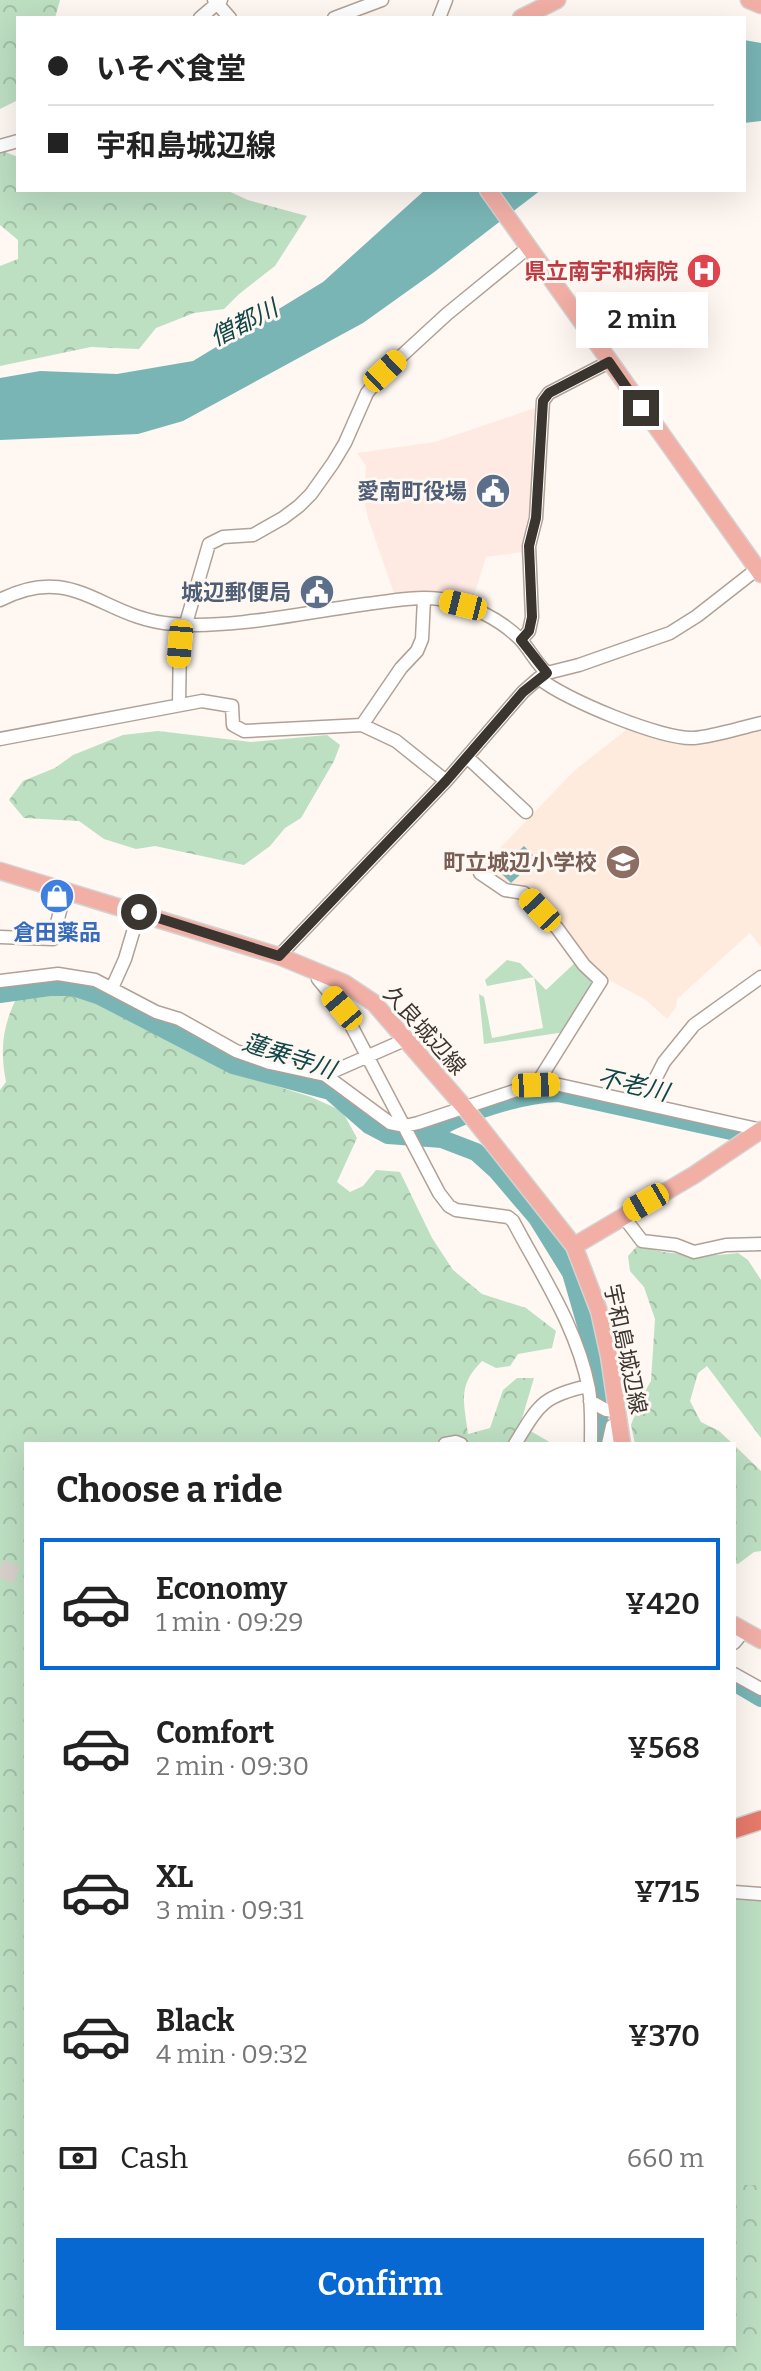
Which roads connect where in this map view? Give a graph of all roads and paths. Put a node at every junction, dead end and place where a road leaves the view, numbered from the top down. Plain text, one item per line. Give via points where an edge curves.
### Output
1 (382, 0) edge
2 (557, 0) edge
3 (749, 0) edge
4 (217, 2) edge
5 (761, 5) edge
6 (202, 16) edge
7 (339, 16) edge
8 (525, 16) edge
9 (489, 192) edge
10 (527, 244) junction
11 (609, 362) junction
12 (760, 570) edge
13 (424, 599) junction
14 (0, 600) edge
15 (184, 625) junction
16 (521, 640) junction
17 (543, 676) junction
18 (179, 703) junction
19 (761, 723) edge
20 (362, 725) junction
21 (0, 739) edge
22 (467, 757) junction
23 (446, 781) junction
24 (526, 812) dead end
25 (0, 871) edge
26 (480, 873) dead end
27 (65, 891) junction
28 (139, 912) junction
29 (0, 937) edge
30 (279, 956) junction
31 (317, 970) junction
32 (761, 977) edge
33 (0, 981) edge
34 (112, 988) junction
35 (407, 1039) junction
36 (367, 1055) junction
37 (325, 1075) junction
38 (536, 1085) junction
39 (643, 1103) junction
40 (465, 1108) junction
41 (405, 1126) junction
42 (761, 1130) edge
43 (623, 1216) junction
44 (761, 1244) edge
45 (574, 1246) junction
46 (588, 1386) junction
47 (590, 1401) junction
48 (618, 1418) junction
49 (516, 1442) edge
50 (591, 1442) edge
51 (608, 1442) edge
52 (622, 1442) edge
53 (737, 1633) edge
54 (761, 1640) edge
55 (736, 1675) edge
56 (761, 1689) edge
57 (761, 1820) edge
58 (736, 1828) edge
59 (736, 1892) edge
60 (761, 1894) edge

1 - 7 street
2 - 8 main road
3 - 5 main road
4 - 6 street
9 - 10 main road
10 - 11 main road
10 - 15 street via 385,371 367,393 333,463 299,506 253,535 223,537 209,544
11 - 12 main road
11 - 16 street via 543,401 536,518 529,546 532,617
12 - 17 street via 670,633
13 - 15 street
13 - 16 street via 475,610
13 - 20 street via 417,651
14 - 15 street via 32,587 58,585 138,617
15 - 18 street
16 - 17 street
17 - 19 street via 562,695 672,736 695,738
17 - 22 street
18 - 20 street via 232,706 233,725 244,731
18 - 21 street
20 - 23 street via 396,741
22 - 23 street
22 - 24 street
23 - 30 street
25 - 27 main road, 久良城辺線
26 - 38 street via 505,890 524,893 601,981
27 - 28 main road, 久良城辺線
27 - 29 street via 53,939
28 - 30 main road, 久良城辺線
28 - 34 street
30 - 31 main road, 久良城辺線
31 - 35 main road, 久良城辺線 via 374,1003
31 - 36 street
32 - 39 street via 694,1025 664,1062
33 - 34 street via 58,974
34 - 37 street via 236,1051
35 - 36 street
35 - 40 main road, 久良城辺線
36 - 37 street
36 - 41 street
37 - 41 street via 390,1123
38 - 39 street via 578,1088
38 - 40 street
39 - 42 street
40 - 41 street
40 - 45 main road, 久良城辺線
41 - 46 street via 449,1206 513,1221 572,1332
42 - 43 main road
43 - 44 street via 642,1241 694,1252
43 - 45 main road
45 - 48 main road, 宇和島城辺線 via 599,1311
46 - 47 street
46 - 49 street via 547,1399
47 - 48 street
47 - 50 street
48 - 51 street
48 - 52 main road, 宇和島城辺線
53 - 54 main road
55 - 56 street
57 - 58 highway
59 - 60 street

